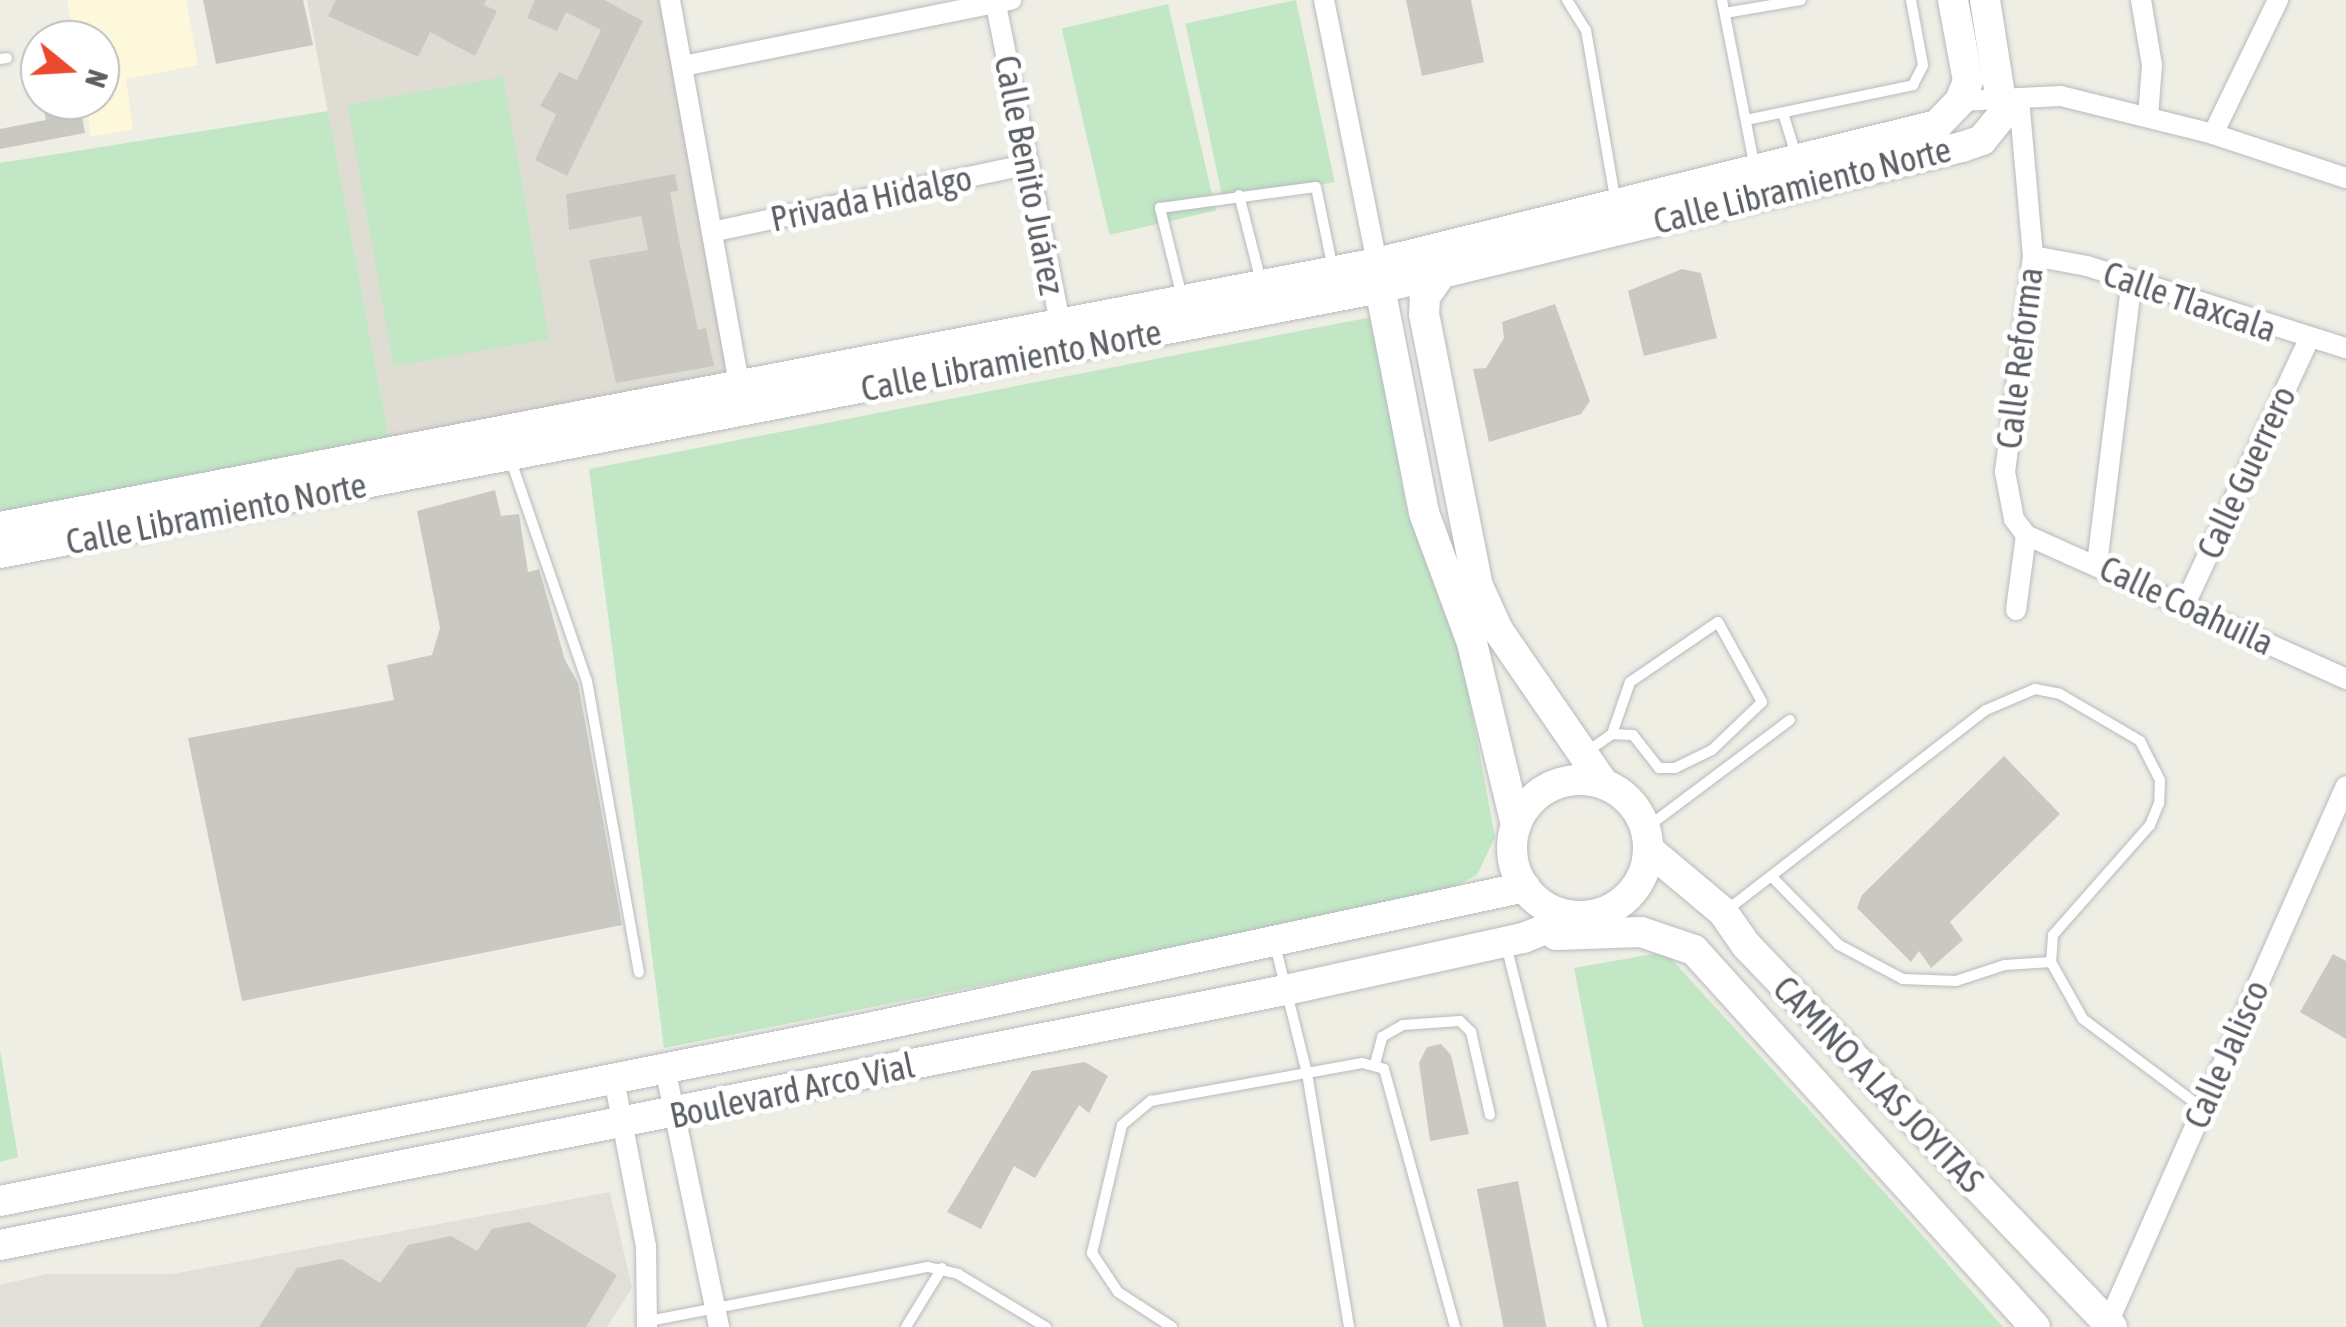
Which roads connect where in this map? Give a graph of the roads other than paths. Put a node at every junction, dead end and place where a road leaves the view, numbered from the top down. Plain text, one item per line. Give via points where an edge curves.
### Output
1 (670, 0) edge
2 (1324, 0) edge
3 (1567, 0) edge
4 (1722, 0) edge
5 (1802, 0) edge
6 (1911, 0) edge
7 (1953, 0) edge
8 (1985, 0) edge
9 (2141, 0) edge
10 (2278, 0) edge
11 (1001, 1) edge
12 (1725, 14) junction
13 (682, 66) junction
14 (1960, 101) junction
15 (2009, 106) junction
16 (1784, 112) junction
17 (2148, 117) junction
18 (1746, 120) junction
19 (2214, 134) junction
20 (1798, 159) junction
21 (1029, 164) junction
22 (1756, 169) junction
23 (2339, 177) edge
24 (1239, 195) junction
25 (1616, 204) junction
26 (712, 232) junction
27 (2033, 256) junction
28 (1333, 270) junction
29 (1444, 271) junction
30 (1378, 276) junction
31 (2132, 280) junction
32 (1262, 286) junction
33 (1183, 303) junction
34 (1064, 338) junction
35 (2308, 341) junction
36 (2346, 348) edge
37 (742, 400) junction
38 (510, 458) junction
39 (2026, 535) junction
40 (2, 540) edge
41 (2098, 564) junction
42 (1478, 586) junction
43 (2185, 604) junction
44 (2016, 610) dead end
45 (2345, 675) edge
46 (1790, 720) dead end
47 (1612, 734) junction
48 (1580, 756) junction
49 (1603, 783) junction
50 (2346, 786) edge
51 (1516, 826) junction
52 (1647, 839) junction
53 (1772, 877) junction
54 (1524, 887) junction
55 (1723, 912) junction
56 (1579, 916) junction
57 (1514, 941) junction
58 (1275, 944) junction
59 (2051, 962) junction
60 (639, 972) dead end
61 (1286, 990) junction
62 (1375, 1064) junction
63 (665, 1068) junction
64 (1307, 1074) junction
65 (614, 1079) junction
66 (2202, 1108) junction
67 (676, 1113) junction
68 (1490, 1114) dead end
69 (623, 1125) junction
70 (0, 1201) edge
71 (0, 1245) edge
72 (942, 1268) junction
73 (717, 1319) edge
74 (648, 1324) edge
75 (2110, 1325) edge
76 (906, 1327) edge
77 (1046, 1327) edge
78 (1172, 1327) edge
79 (1350, 1327) edge
80 (1455, 1327) edge
81 (1602, 1327) edge
82 (2035, 1327) edge

1 - 13 street
2 - 30 street
3 - 25 lane via 1586,30
4 - 12 lane
5 - 12 lane
6 - 16 lane via 1923,65 1913,85
7 - 14 street via 1967,63
8 - 15 street, Calle Reforma
9 - 17 street via 2152,65
10 - 19 street
11 - 13 street
11 - 21 street, Calle Benito Juárez
12 - 18 lane
13 - 26 street
14 - 15 street
14 - 20 street, Calle Libramiento Norte via 1937,125
15 - 17 street via 2061,96
15 - 27 street, Calle Reforma
15 - 29 street, Calle Libramiento Norte via 1982,140 1962,147
16 - 18 lane
16 - 20 lane
17 - 19 street
18 - 22 lane
19 - 23 street
20 - 22 street, Calle Libramiento Norte
21 - 26 street, Privada Hidalgo
21 - 34 street, Calle Benito Juárez
22 - 25 street, Calle Libramiento Norte
24 - 28 lane via 1316,187
24 - 32 lane
24 - 33 lane via 1160,208
25 - 30 street, Calle Libramiento Norte
26 - 37 street
27 - 31 street, Calle Tlaxcala
27 - 39 street, Calle Reforma via 2005,472 2006,497
28 - 30 street, Calle Libramiento Norte
28 - 32 street, Calle Libramiento Norte
29 - 30 street, Calle Libramiento Norte
29 - 42 street via 1425,297 1424,314
30 - 34 street, Calle Libramiento Norte
30 - 42 street via 1442,531
30 - 51 street via 1424,513 1472,643
31 - 35 street, Calle Tlaxcala
31 - 41 street
32 - 33 street, Calle Libramiento Norte
33 - 34 street, Calle Libramiento Norte
34 - 37 street, Calle Libramiento Norte
35 - 36 street, Calle Tlaxcala
35 - 43 street, Calle Guerrero
37 - 38 street, Calle Libramiento Norte
37 - 40 street, Calle Libramiento Norte
38 - 40 street, Calle Libramiento Norte
38 - 60 lane via 587,681
39 - 41 street, Calle Coahuila
39 - 44 street
41 - 43 street, Calle Coahuila
42 - 48 street via 1498,630
43 - 45 street, Calle Coahuila
46 - 52 lane
47 - 47 lane via 1632,735 1659,768 1675,768 1712,750 1762,702 1718,622 1630,682
47 - 48 lane
48 - 49 street
49 - 51 street via 1582,780 1542,792
49 - 52 street via 1622,793
50 - 66 street, Calle Jalisco
51 - 54 street via 1512,846
52 - 55 street, CAMINO A LAS JOYITAS
52 - 56 street via 1634,889 1619,904
53 - 55 lane
53 - 59 lane via 1839,944 1903,979 1956,981 2005,965
53 - 59 lane via 1986,710 2035,689 2060,694 2140,741 2160,780 2150,825 2053,934
54 - 56 street via 1558,912
54 - 58 street, Boulevard Arco Vial
55 - 75 street, CAMINO A LAS JOYITAS via 1746,946
56 - 57 street, Boulevard Arco Vial
57 - 61 street, Boulevard Arco Vial
57 - 81 lane
57 - 82 street via 1641,932 1694,950
58 - 61 lane
58 - 63 street, Boulevard Arco Vial
59 - 66 lane via 2083,1019
61 - 64 lane
61 - 67 street, Boulevard Arco Vial
62 - 64 lane
62 - 68 lane via 1382,1037 1403,1024 1460,1021 1471,1032
62 - 80 lane via 1384,1069
63 - 65 street, Boulevard Arco Vial
63 - 67 street
64 - 78 lane via 1151,1101 1122,1125 1092,1253 1118,1292
64 - 79 lane
65 - 69 street
65 - 70 street, Boulevard Arco Vial
66 - 75 street, Calle Jalisco
67 - 69 street, Boulevard Arco Vial
67 - 73 street
69 - 71 street, Boulevard Arco Vial
69 - 74 street via 646,1246
72 - 73 lane
72 - 76 lane
72 - 77 lane
73 - 74 lane

